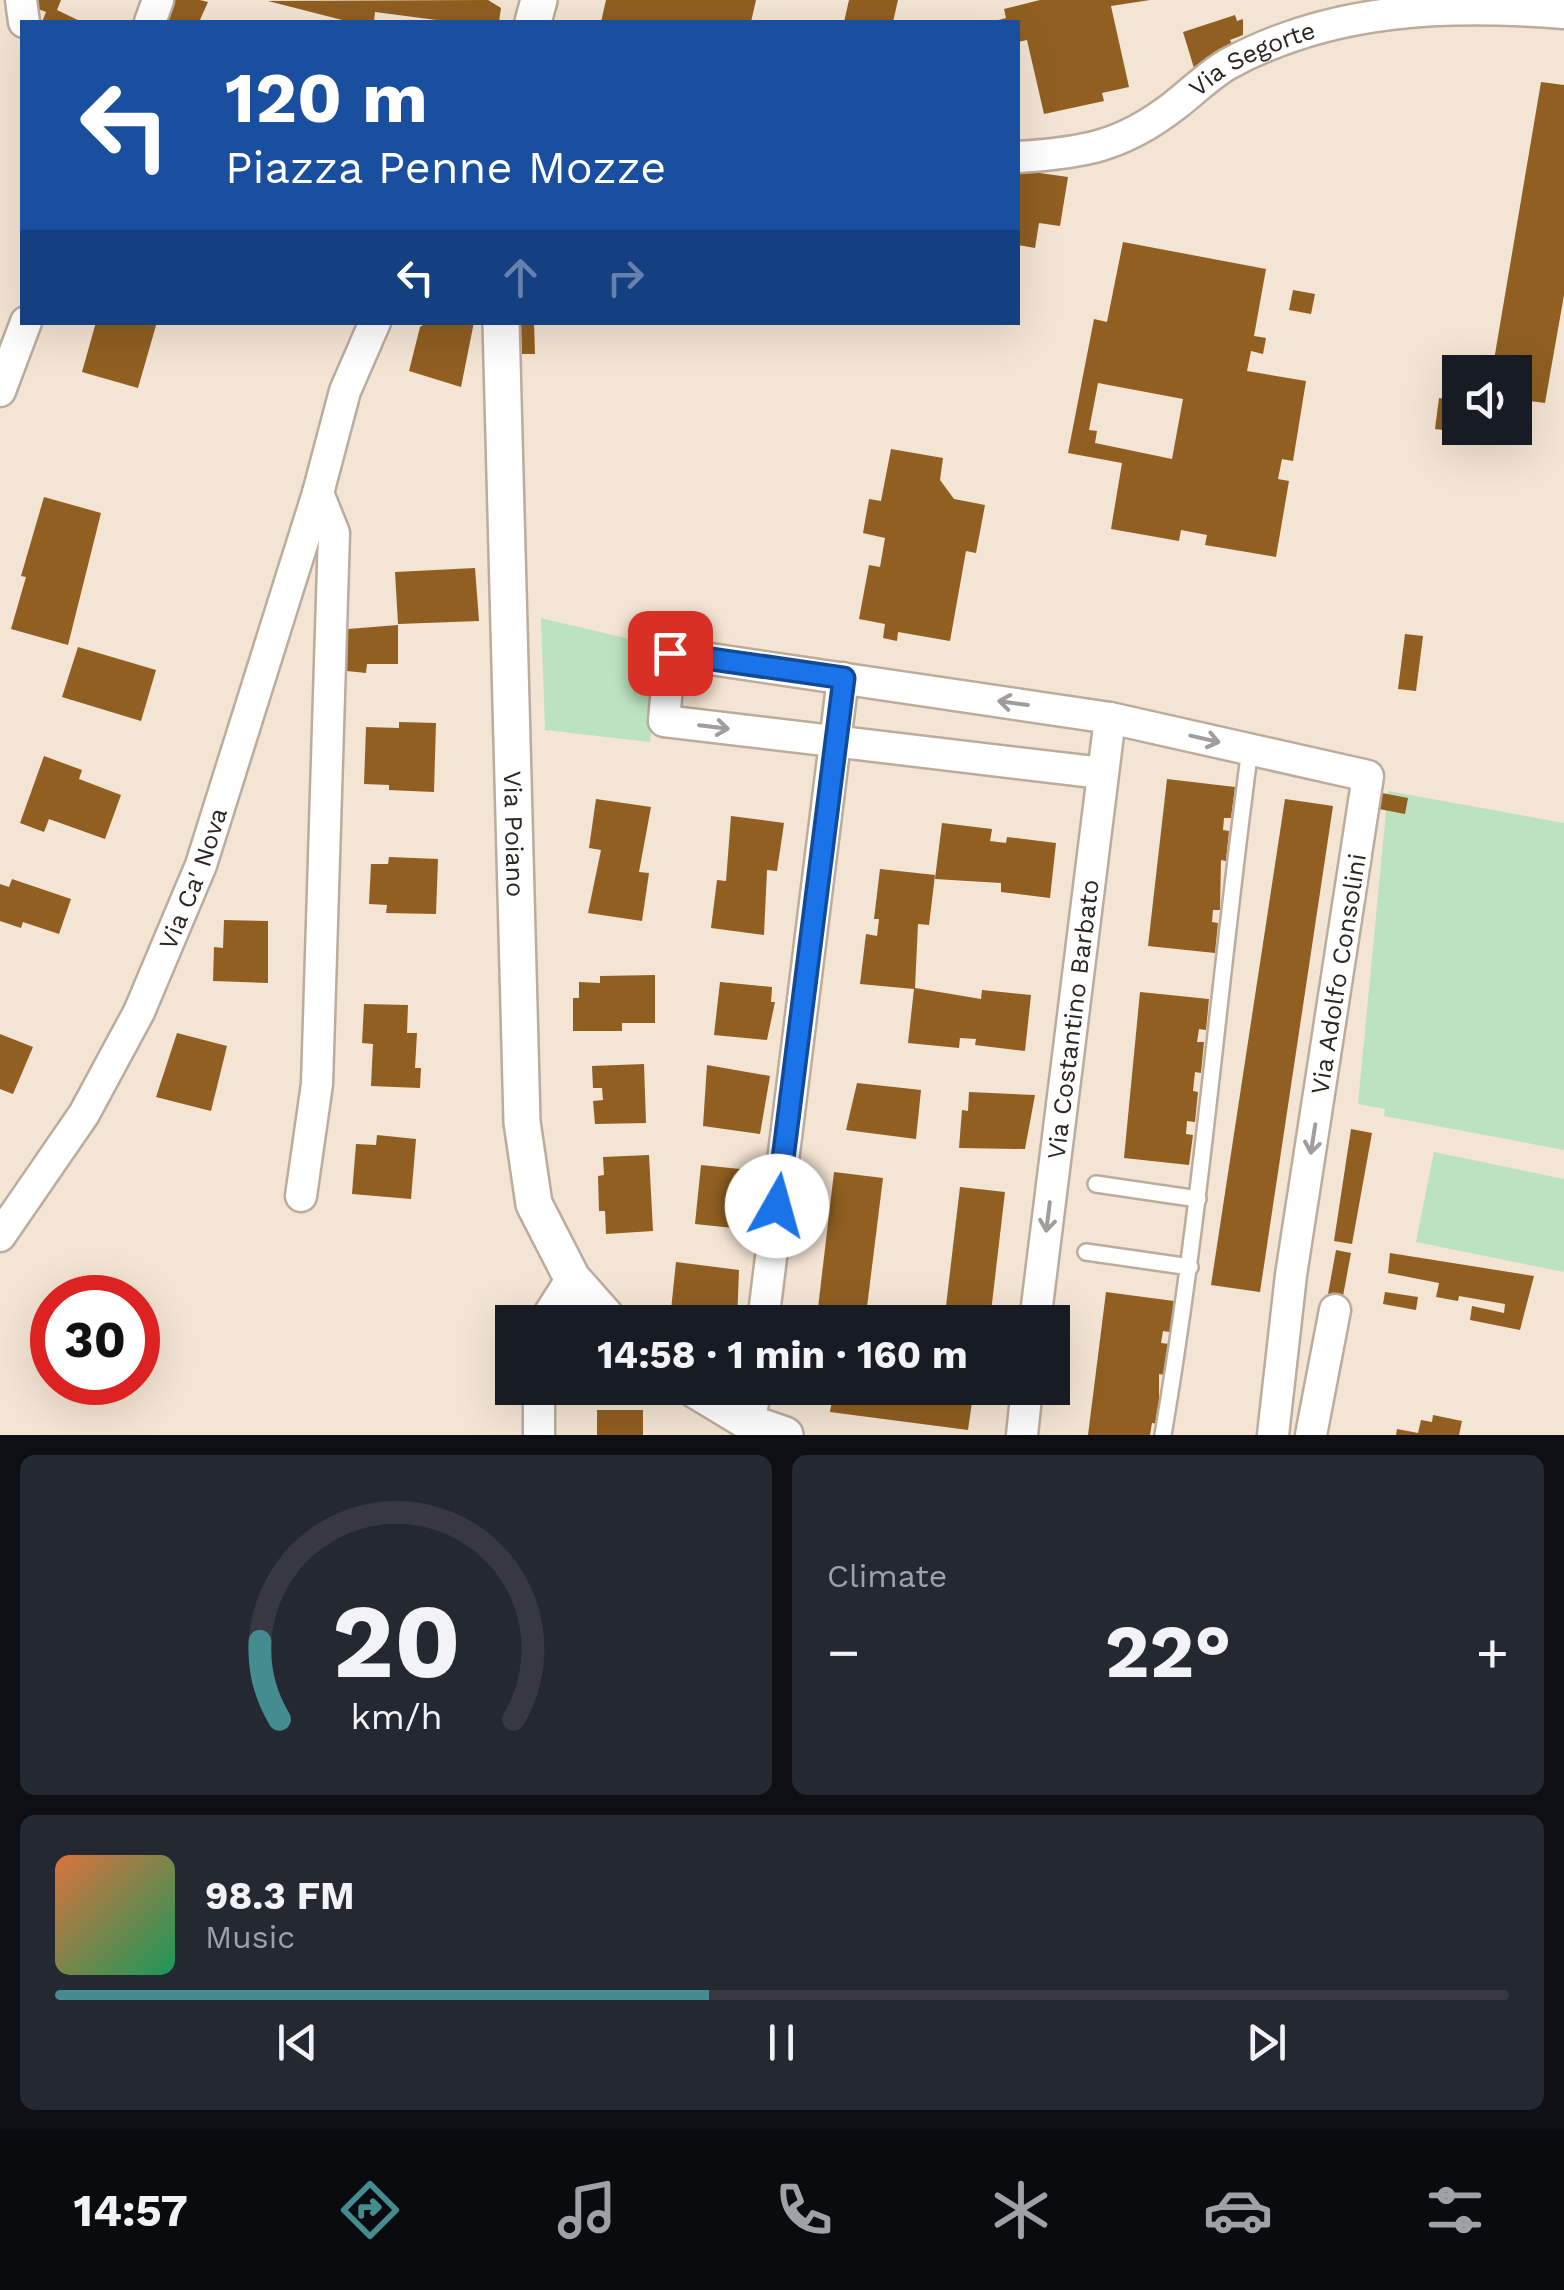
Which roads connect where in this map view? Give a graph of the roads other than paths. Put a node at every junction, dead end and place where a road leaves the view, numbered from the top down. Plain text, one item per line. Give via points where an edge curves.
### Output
1 (1564, 13) edge
2 (1020, 157) edge
3 (25, 325) edge
4 (374, 325) edge
5 (500, 325) edge
6 (0, 392) edge
7 (318, 493) junction
8 (844, 678) junction
9 (1110, 718) junction
10 (835, 743) junction
11 (1250, 749) junction
12 (1102, 773) junction
13 (1096, 1184) dead end
14 (301, 1196) dead end
15 (1198, 1199) junction
16 (0, 1236) edge
17 (1086, 1252) dead end
18 (1190, 1267) junction
19 (572, 1278) junction
20 (555, 1305) edge
21 (596, 1305) edge
22 (765, 1305) edge
23 (1037, 1305) edge
24 (1335, 1310) dead end
25 (539, 1405) edge
26 (720, 1405) edge
27 (753, 1405) edge
28 (1026, 1405) edge
29 (750, 1423) junction
30 (539, 1435) edge
31 (785, 1435) edge
32 (1022, 1435) edge
33 (1163, 1435) edge
34 (1273, 1435) edge
35 (1310, 1435) edge

1 - 2 street, Via Segorte via 1396,10 1346,18 1225,65 1138,132 1083,154
3 - 6 street
4 - 7 street, Via Ca' Nova via 345,391
5 - 19 street, Via Poiano via 522,1122 534,1204
7 - 14 street via 334,533 317,1084
7 - 16 street, Via Ca' Nova via 200,866 138,1012 84,1114
9 -> 8 street, Via Adolfo Consolini
8 - 10 street
8 -> 10 street, Via Adolfo Consolini via 670,653 664,721
9 -> 11 street, Via Adolfo Consolini
9 - 12 street, Via Costantino Barbato
10 - 12 street
10 - 22 street
11 - 15 lane
11 -> 34 street, Via Adolfo Consolini via 1368,776 1291,1275
12 -> 23 street, Via Costantino Barbato
13 - 15 lane
15 - 18 lane
17 - 18 lane
18 - 33 lane
19 - 20 street
19 - 21 street, Via Poiano
24 - 35 street
25 - 30 street
26 - 29 street
27 - 29 street
28 - 32 street
29 - 31 street

